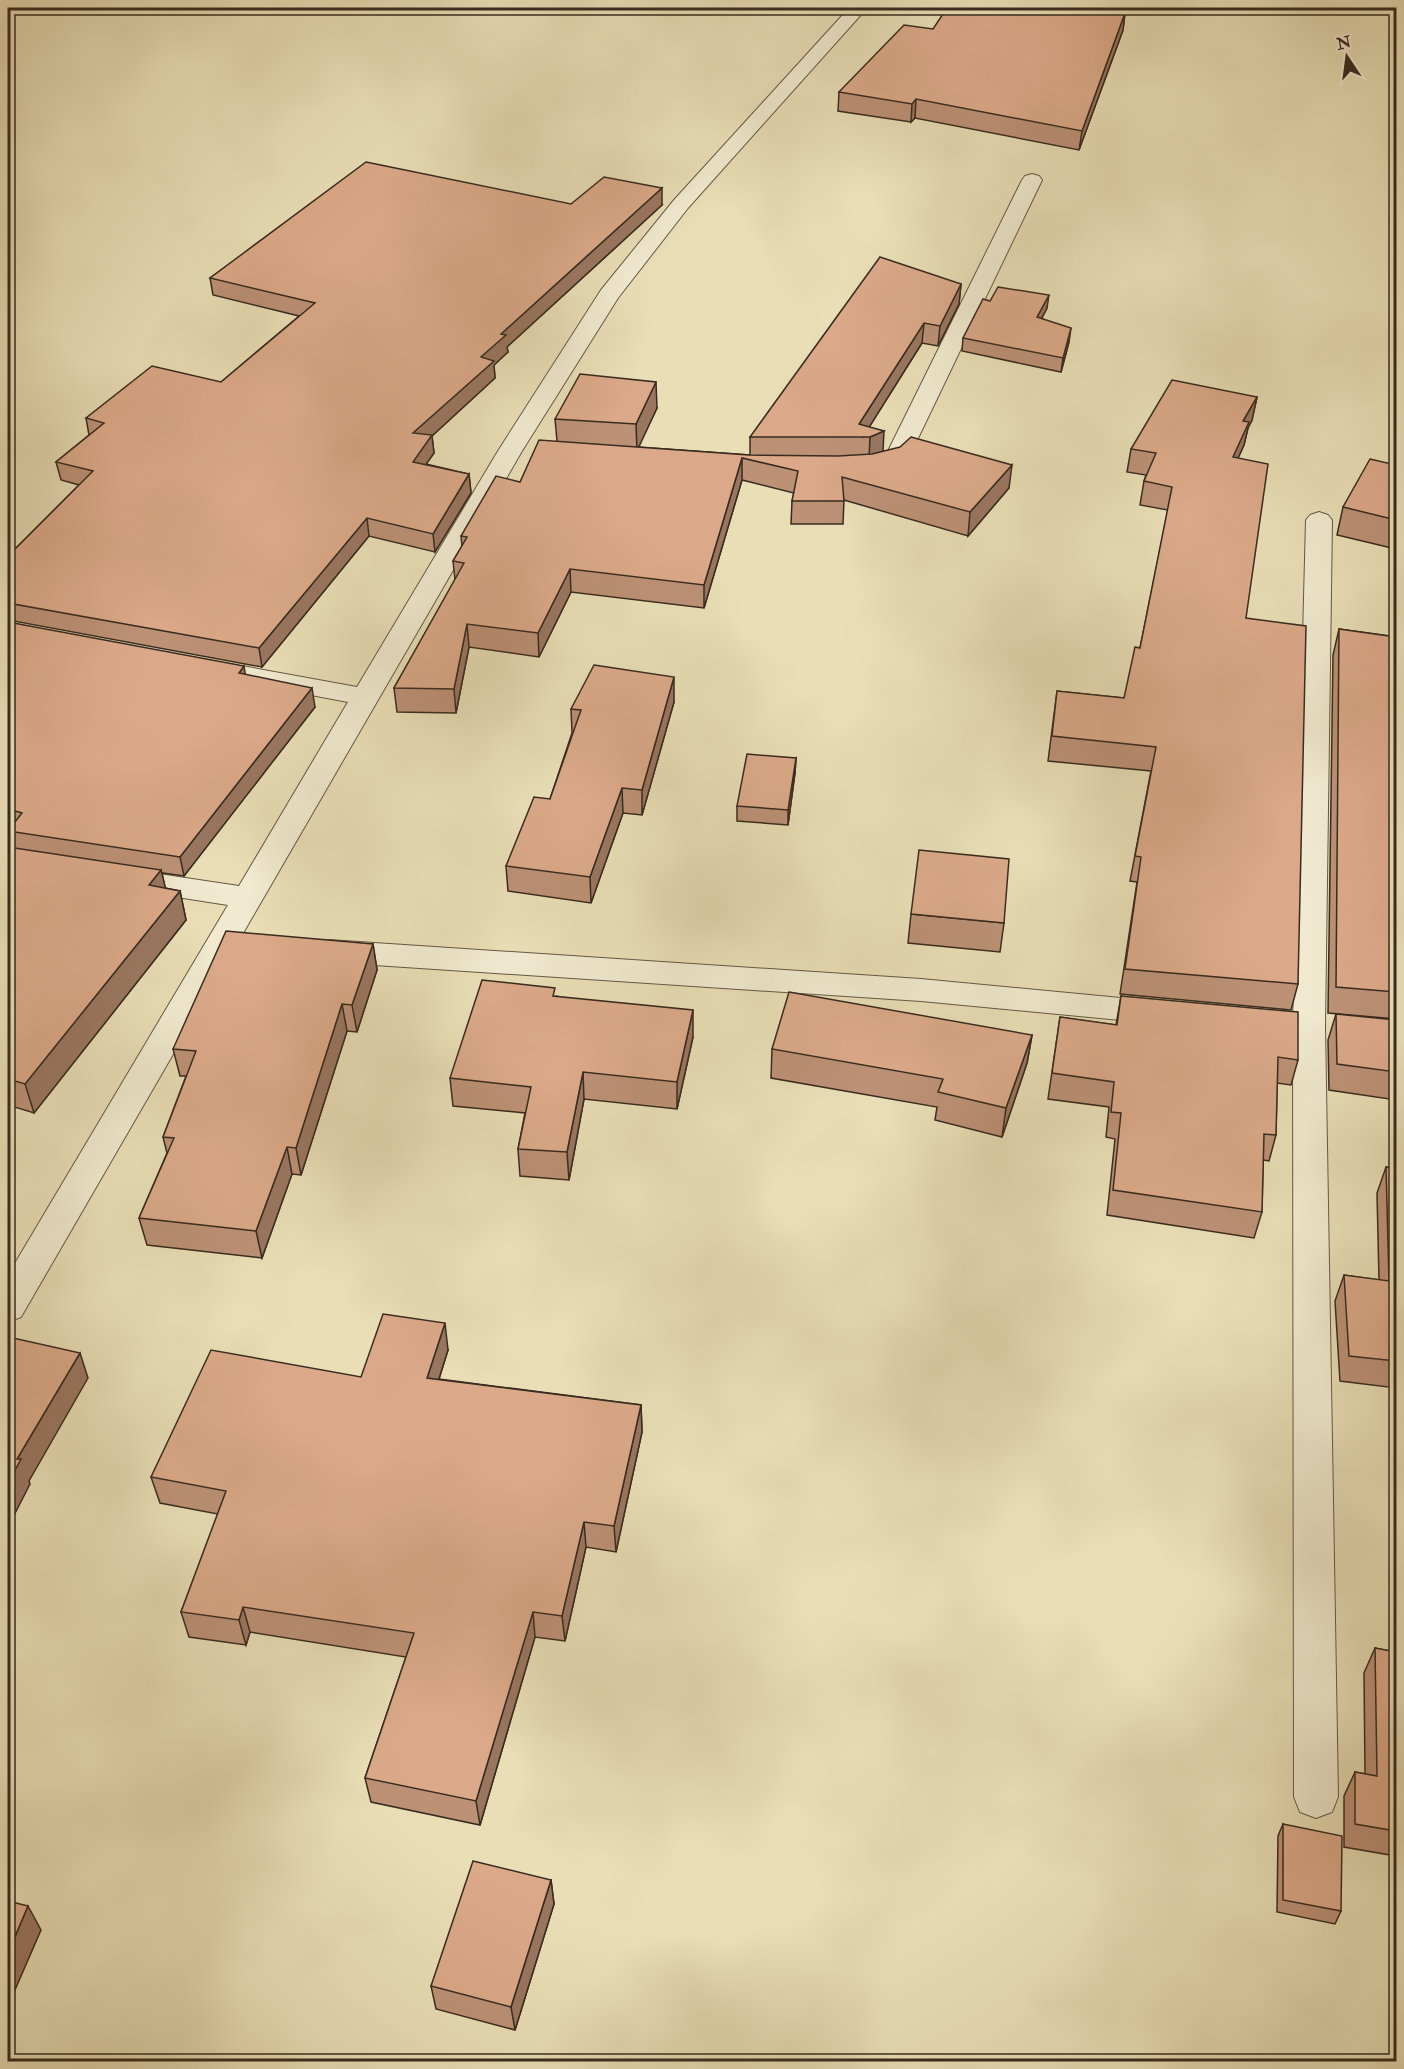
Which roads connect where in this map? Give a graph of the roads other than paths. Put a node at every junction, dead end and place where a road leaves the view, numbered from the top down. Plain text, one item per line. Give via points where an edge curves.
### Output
1 (858, 8) edge
2 (1032, 180) dead end
3 (848, 470) edge
4 (1318, 520) dead end
5 (221, 670) edge
6 (365, 697) junction
7 (87, 874) edge
8 (247, 898) junction
9 (220, 944) junction
10 (255, 946) edge
11 (303, 949) edge
12 (1191, 1015) edge
13 (8, 1307) edge
14 (1316, 1797) dead end

1 - 6 street via 681,204 609,295 521,452
2 - 3 street via 898,455 889,463
4 - 14 street via 1312,1026
5 - 6 street
6 - 8 street
7 - 8 street
8 - 9 street
9 - 10 street
9 - 13 street
11 - 12 street via 921,990

